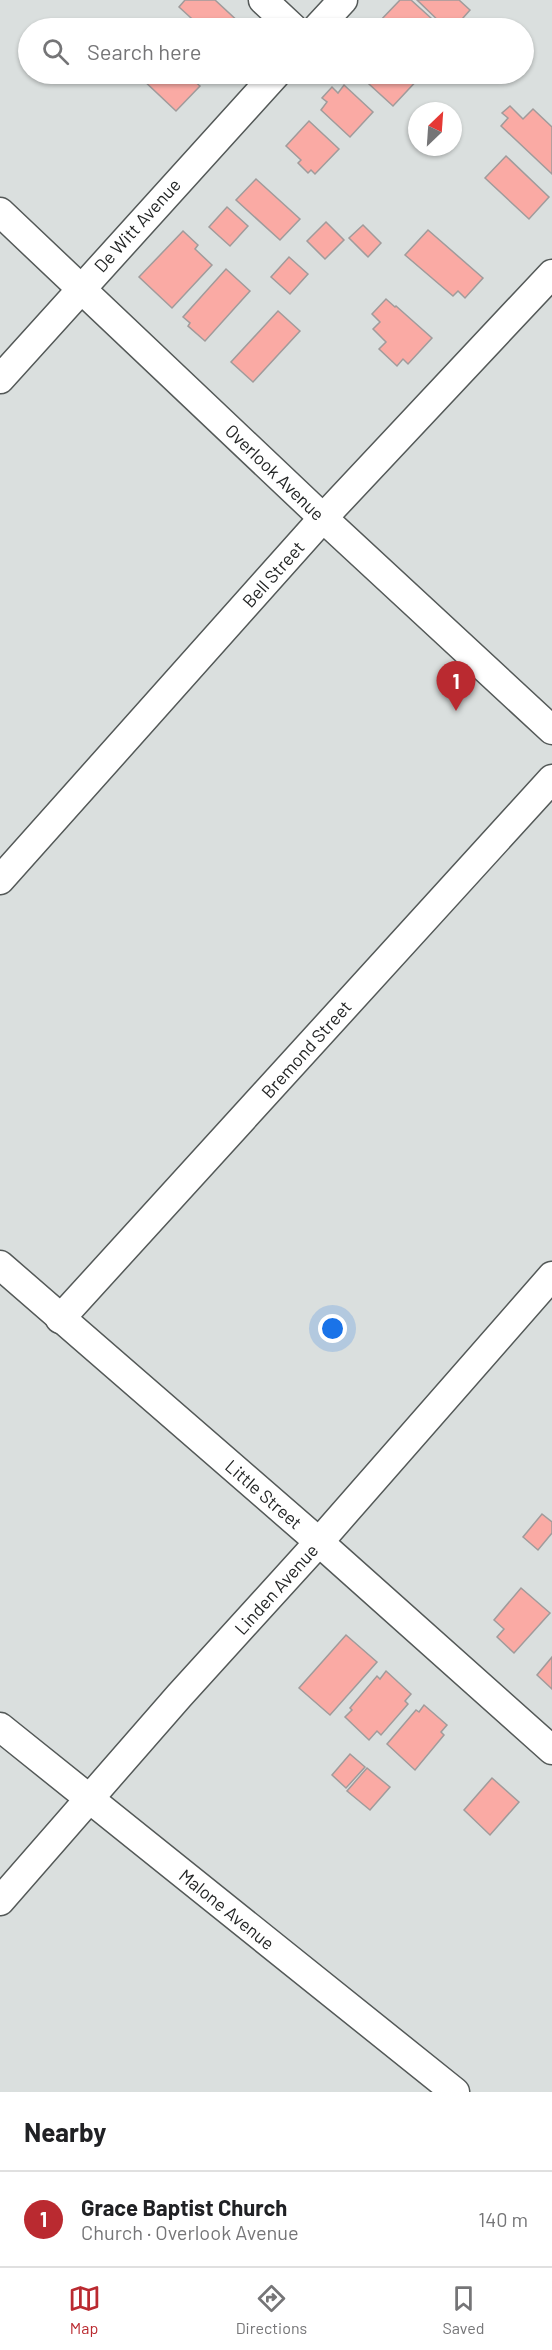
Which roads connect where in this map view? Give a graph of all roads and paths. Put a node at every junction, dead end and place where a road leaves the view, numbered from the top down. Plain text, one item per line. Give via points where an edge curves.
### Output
1 (263, 0) edge
2 (343, 0) edge
3 (282, 18) edge
4 (327, 18) edge
5 (267, 84) edge
6 (0, 212) edge
7 (552, 274) edge
8 (81, 287) junction
9 (0, 379) edge
10 (323, 518) junction
11 (552, 730) edge
12 (552, 779) edge
13 (0, 880) edge
14 (0, 1265) edge
15 (552, 1276) edge
16 (60, 1318) junction
17 (319, 1542) junction
18 (0, 1727) edge
19 (552, 1750) edge
20 (90, 1799) junction
21 (0, 1901) edge
22 (454, 2092) edge

1 - 3 street
2 - 4 street
5 - 8 street, De Witt Avenue
6 - 8 street, Overlook Avenue
7 - 10 street, Bell Street
8 - 9 street, De Witt Avenue
8 - 10 street, Overlook Avenue
10 - 11 street, Overlook Avenue
10 - 13 street, Bell Street
12 - 16 street, Bremond Street
14 - 16 street, Little Street
15 - 17 street, Linden Avenue
16 - 17 street, Little Street
17 - 19 street, Little Street
17 - 20 street, Linden Avenue
18 - 20 street, Malone Avenue
20 - 21 street, Linden Avenue
20 - 22 street, Malone Avenue

